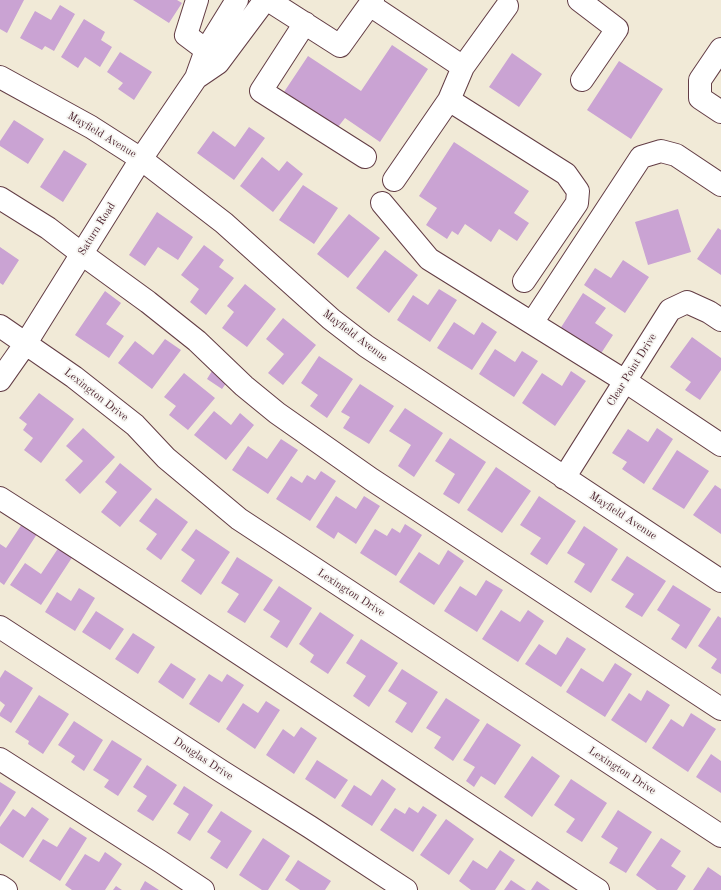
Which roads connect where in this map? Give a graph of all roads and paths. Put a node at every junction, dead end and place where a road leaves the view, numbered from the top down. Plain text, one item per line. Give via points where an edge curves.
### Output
1 (197, 0) edge
2 (237, 0) edge
3 (265, 0) edge
4 (268, 0) edge
5 (579, 0) edge
6 (507, 2) edge
7 (372, 3) edge
8 (305, 23) junction
9 (721, 49) edge
10 (206, 50) junction
11 (463, 67) junction
12 (0, 77) edge
13 (196, 78) junction
14 (582, 80) dead end
15 (449, 100) junction
16 (721, 112) edge
17 (365, 157) dead end
18 (141, 158) junction
19 (394, 180) dead end
20 (721, 185) edge
21 (0, 198) edge
22 (382, 203) dead end
23 (82, 254) junction
24 (524, 281) dead end
25 (721, 320) edge
26 (532, 323) junction
27 (0, 326) edge
28 (26, 343) junction
29 (0, 380) edge
30 (625, 381) junction
31 (721, 445) edge
32 (564, 478) junction
33 (0, 498) edge
34 (721, 581) edge
35 (0, 627) edge
36 (721, 709) edge
37 (0, 759) edge
38 (721, 836) edge
39 (0, 886) edge
40 (6, 890) edge
41 (203, 890) edge
42 (406, 890) edge
43 (598, 890) edge

1 - 10 street via 186,35
2 - 10 street, Saturn Road
3 - 13 street, Saturn Road via 218,63
4 - 8 street
5 - 14 street via 617,29
6 - 11 street
7 - 8 street via 340,46
7 - 11 street
8 - 17 street via 261,91
9 - 16 street via 700,80 700,98
10 - 13 street, Saturn Road
11 - 15 street
12 - 18 street, Mayfield Avenue
13 - 18 street, Saturn Road
15 - 19 street
15 - 24 street via 566,174 578,191 577,203
18 - 23 street, Saturn Road
18 - 32 street, Mayfield Avenue via 224,222 331,319 366,346
20 - 26 street via 676,155 661,151 641,157
21 - 23 street via 48,228
22 - 26 street via 429,258
23 - 28 street, Saturn Road
23 - 36 street via 197,341 244,386 277,413 371,479
25 - 30 street, Clear Point Drive via 687,302 670,310
26 - 30 street
27 - 28 street, Lexington Drive
28 - 29 street, Saturn Road
28 - 38 street, Lexington Drive via 135,425 166,458 239,519
30 - 31 street
30 - 32 street, Clear Point Drive
32 - 34 street, Mayfield Avenue
33 - 43 street
35 - 42 street, Douglas Drive
37 - 41 street
39 - 40 street

